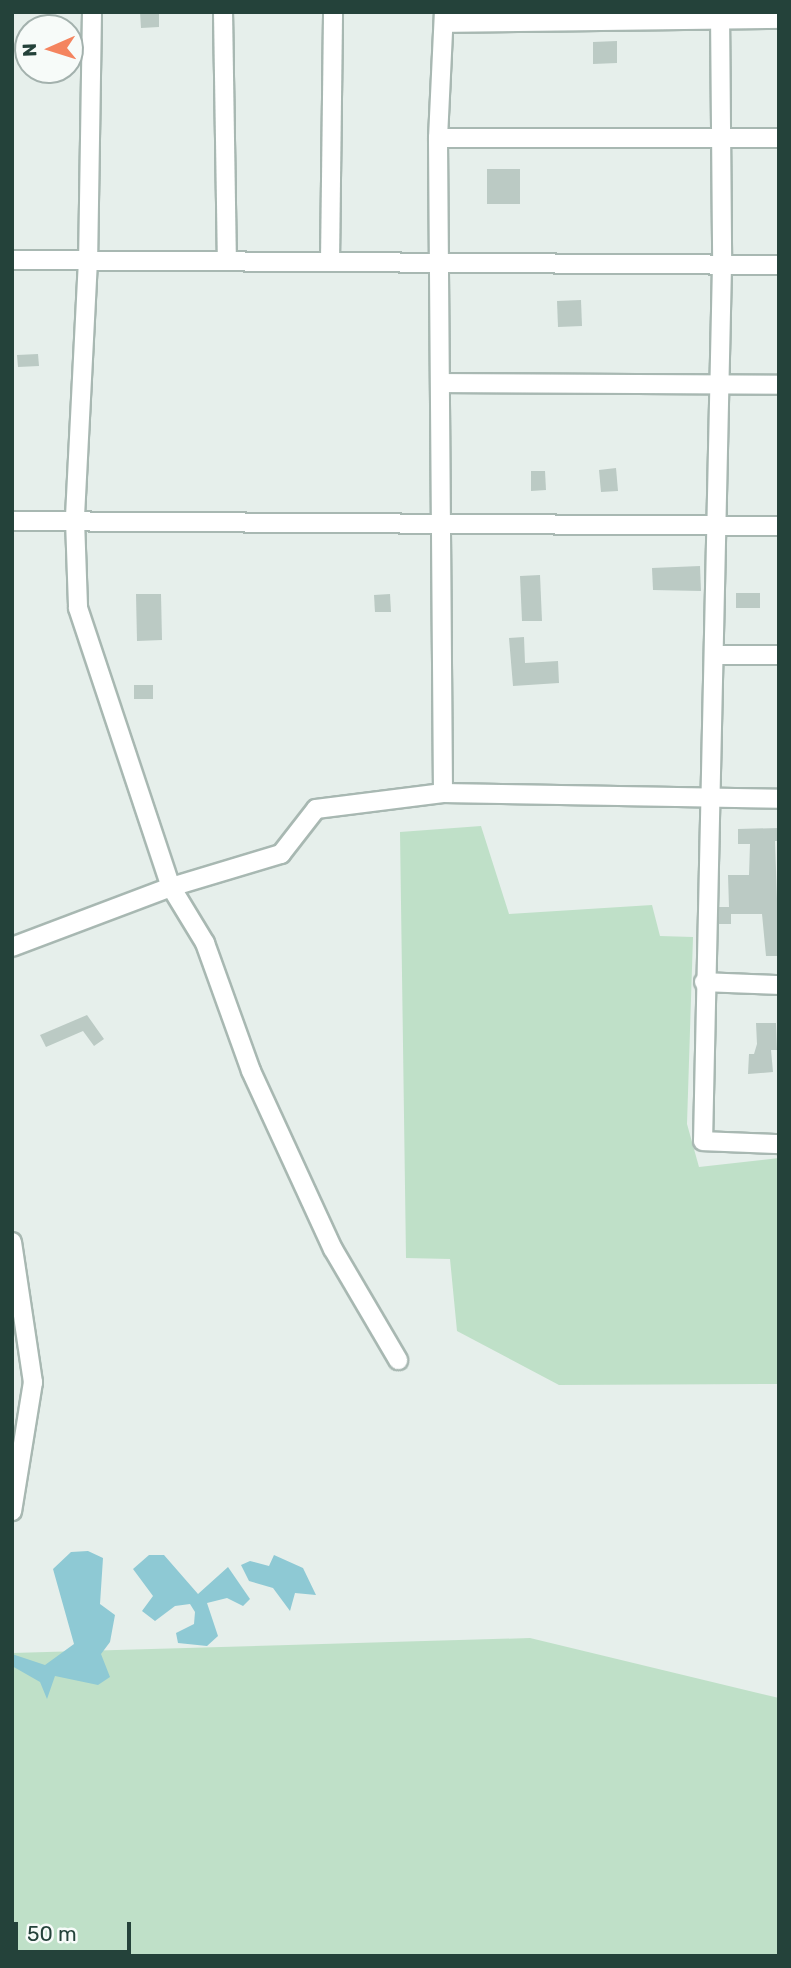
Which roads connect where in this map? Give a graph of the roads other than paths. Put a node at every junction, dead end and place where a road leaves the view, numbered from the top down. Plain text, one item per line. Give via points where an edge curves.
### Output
1 (92, 12) edge
2 (223, 12) edge
3 (333, 12) edge
4 (720, 16) edge
5 (444, 18) edge
6 (779, 19) edge
7 (438, 138) junction
8 (721, 138) junction
9 (779, 138) edge
10 (227, 259) junction
11 (12, 260) edge
12 (88, 260) junction
13 (330, 262) junction
14 (441, 263) junction
15 (722, 265) junction
16 (779, 265) edge
17 (442, 383) junction
18 (720, 385) junction
19 (779, 385) edge
20 (75, 520) junction
21 (12, 521) edge
22 (442, 523) junction
23 (718, 526) junction
24 (779, 526) edge
25 (715, 655) junction
26 (779, 655) edge
27 (443, 793) junction
28 (710, 798) junction
29 (779, 799) edge
30 (171, 887) junction
31 (12, 947) edge
32 (704, 982) junction
33 (779, 985) edge
34 (779, 1144) edge
35 (12, 1242) edge
36 (398, 1360) dead end
37 (12, 1511) edge

1 - 12 street
2 - 10 street
3 - 13 street
4 - 5 street
4 - 6 street
4 - 8 street
5 - 7 street
7 - 8 street
7 - 14 street
8 - 9 street
8 - 15 street
10 - 12 street
10 - 13 street
11 - 12 street
12 - 20 street
13 - 14 street
14 - 15 street
14 - 17 street
15 - 16 street
15 - 18 street
17 - 18 street
17 - 22 street
18 - 19 street
18 - 23 street
20 - 21 street
20 - 22 street
20 - 30 street via 78,608
22 - 23 street
22 - 27 street
23 - 24 street
23 - 25 street
25 - 26 street
25 - 28 street
27 - 28 street
27 - 30 street via 316,809 281,854
28 - 29 street
28 - 32 street
30 - 31 street
30 - 36 street via 205,943 251,1071 333,1249
32 - 33 street
32 - 34 street via 703,1141
35 - 37 street via 33,1382

